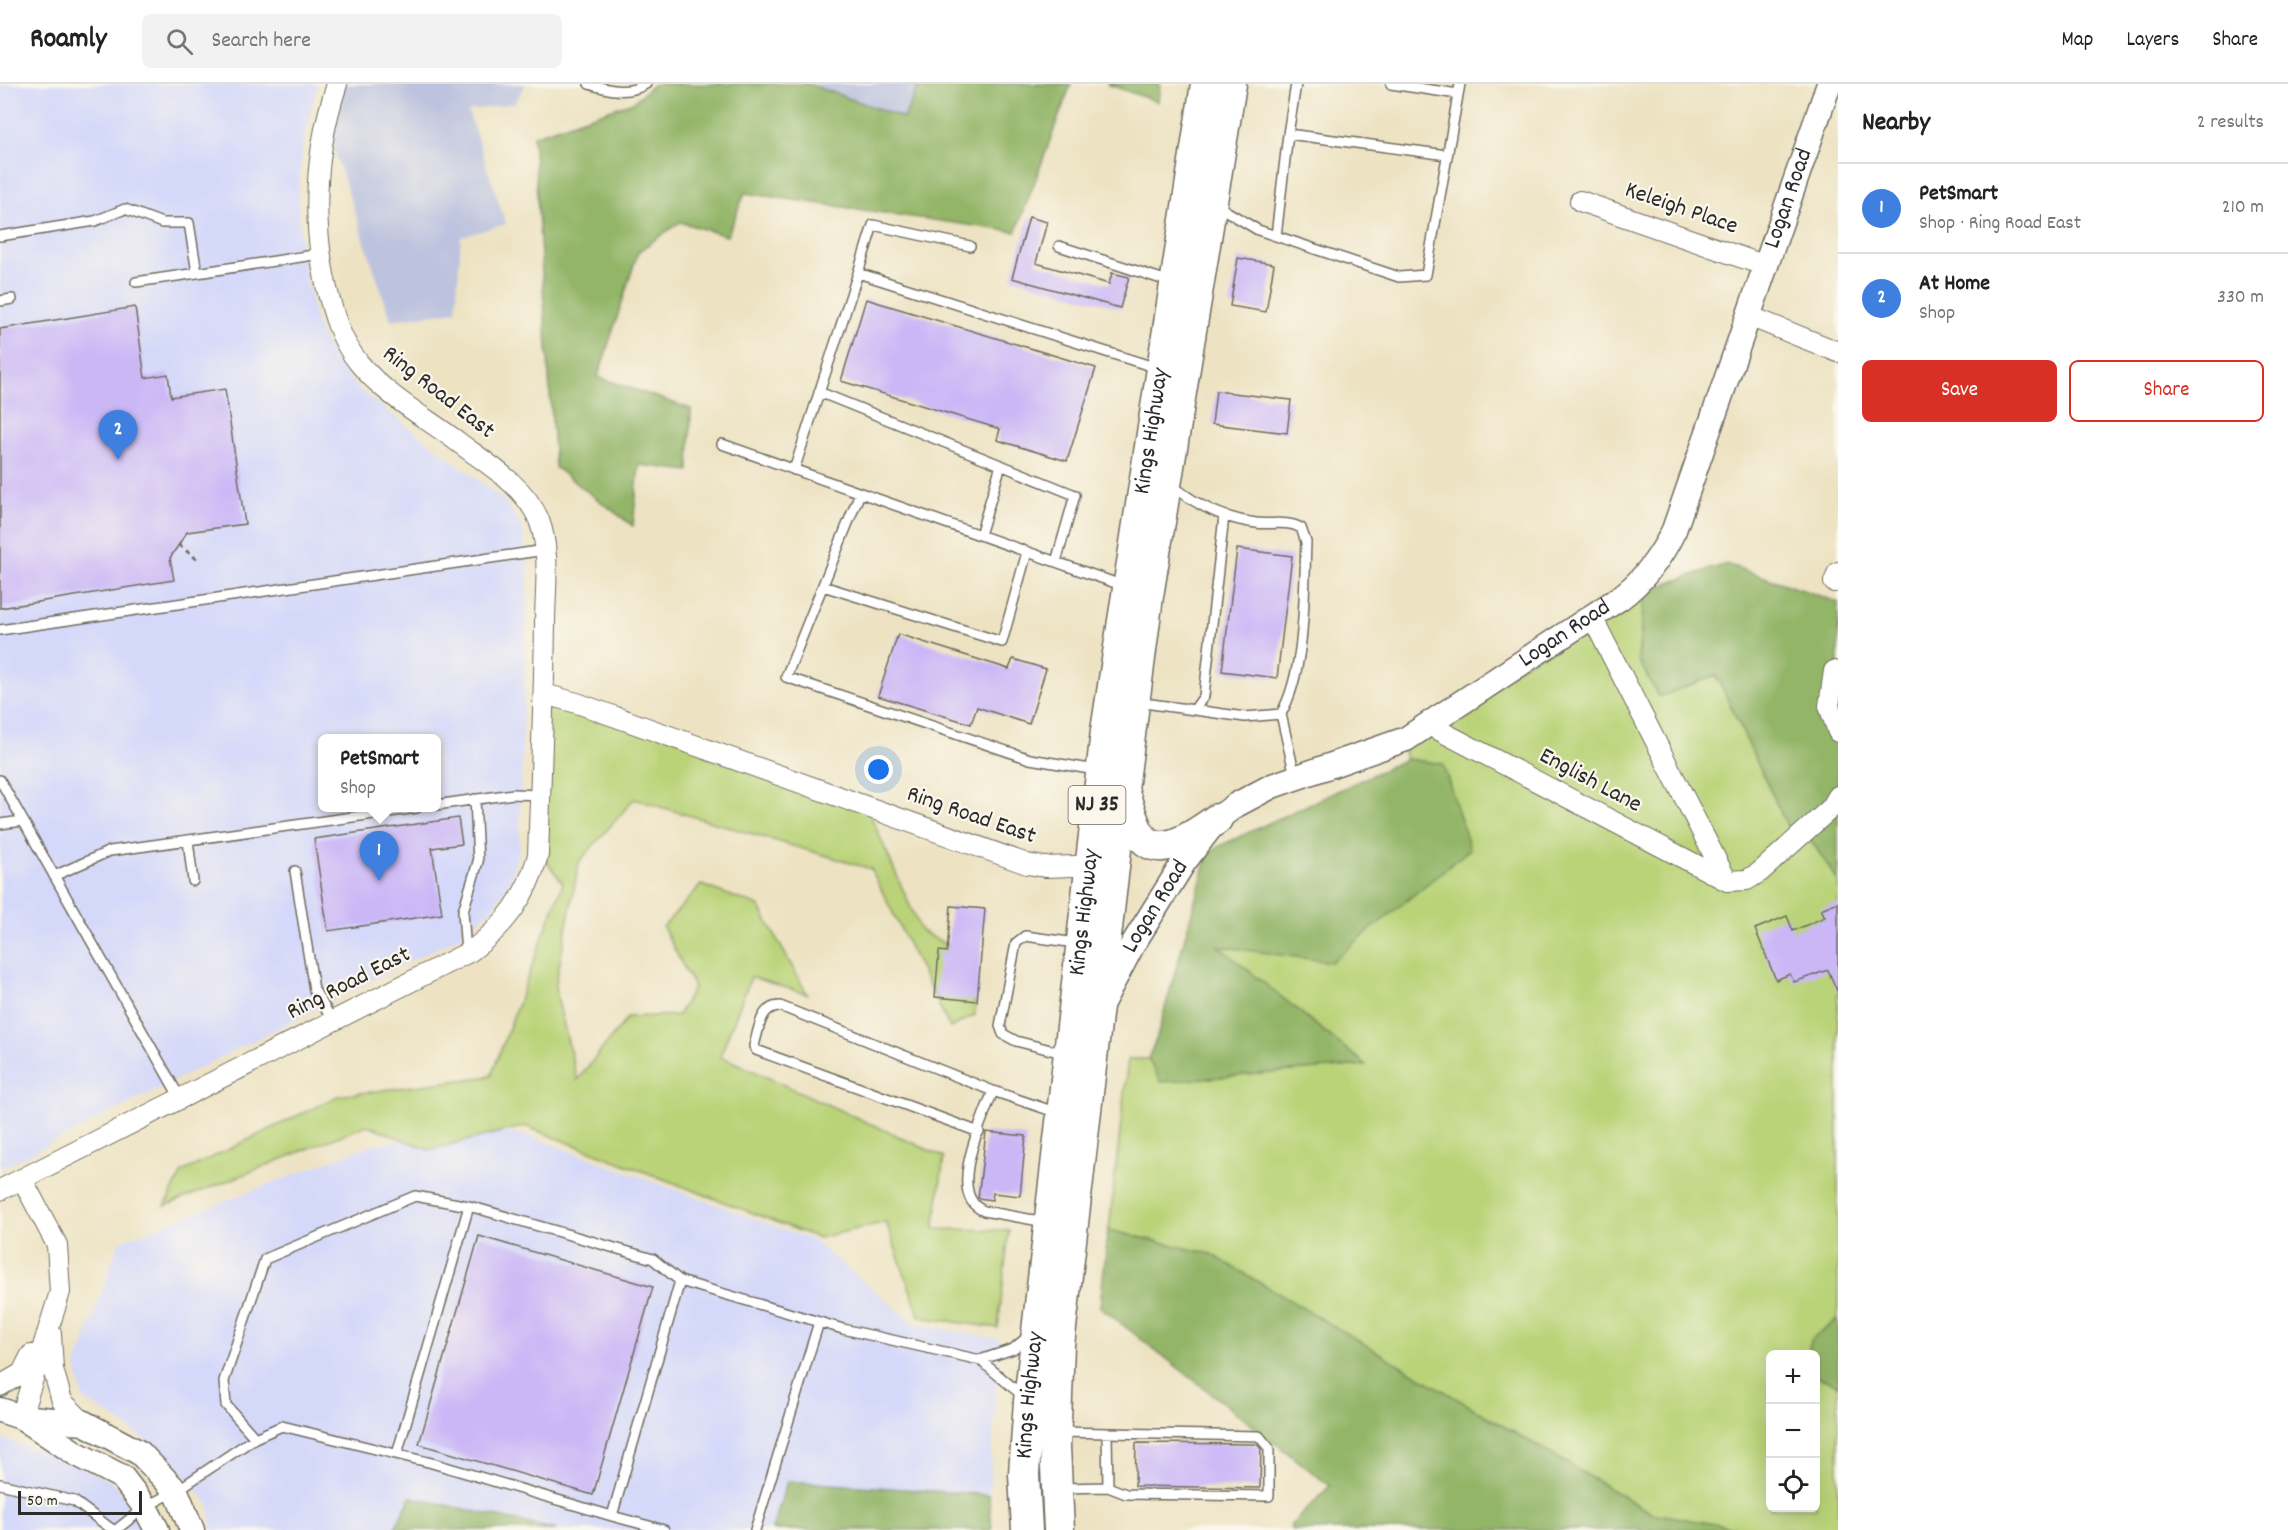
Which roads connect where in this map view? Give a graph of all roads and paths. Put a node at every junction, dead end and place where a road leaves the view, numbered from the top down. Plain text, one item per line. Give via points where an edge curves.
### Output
1 (337, 84) edge
2 (589, 84) edge
3 (646, 84) edge
4 (1206, 84) edge
5 (1231, 84) edge
6 (1296, 84) edge
7 (1391, 84) edge
8 (1460, 84) edge
9 (1829, 84) edge
10 (1458, 94) junction
11 (1288, 134) junction
12 (1447, 155) junction
13 (1580, 201) dead end
14 (1212, 202) junction
15 (0, 236) edge
16 (1276, 236) junction
17 (970, 246) dead end
18 (1059, 246) dead end
19 (320, 254) junction
20 (1766, 266) junction
21 (197, 273) junction
22 (858, 273) junction
23 (136, 282) dead end
24 (1176, 284) junction
25 (12, 299) dead end
26 (0, 301) edge
27 (1749, 316) junction
28 (1838, 352) edge
29 (1162, 369) junction
30 (819, 392) junction
31 (722, 444) dead end
32 (1001, 465) junction
33 (794, 470) junction
34 (1168, 482) junction
35 (860, 493) junction
36 (1224, 516) junction
37 (980, 535) junction
38 (179, 545) dead end
39 (545, 550) junction
40 (1027, 552) junction
41 (198, 560) dead end
42 (1056, 562) junction
43 (823, 586) junction
44 (1126, 586) junction
45 (1591, 615) junction
46 (0, 630) edge
47 (1834, 671) dead end
48 (544, 694) junction
49 (1134, 702) junction
50 (1194, 710) junction
51 (1281, 714) junction
52 (1429, 725) junction
53 (1838, 732) edge
54 (1295, 777) junction
55 (0, 780) edge
56 (1112, 780) junction
57 (540, 795) junction
58 (1838, 796) edge
59 (475, 799) junction
60 (441, 804) edge
61 (382, 812) edge
62 (1217, 819) junction
63 (23, 821) junction
64 (0, 824) edge
65 (188, 840) junction
66 (1102, 865) junction
67 (295, 871) dead end
68 (54, 876) junction
69 (193, 881) dead end
70 (1728, 881) junction
71 (1081, 944) junction
72 (466, 953) junction
73 (1097, 1014) junction
74 (333, 1021) junction
75 (1068, 1055) junction
76 (993, 1090) junction
77 (180, 1098) junction
78 (1061, 1113) junction
79 (979, 1132) junction
80 (22, 1179) junction
81 (0, 1190) edge
82 (469, 1206) junction
83 (1049, 1223) junction
84 (680, 1281) junction
85 (819, 1322) junction
86 (50, 1329) junction
87 (1037, 1329) junction
88 (980, 1360) junction
89 (0, 1386) edge
90 (1029, 1401) junction
91 (10, 1413) edge
92 (84, 1423) junction
93 (1055, 1432) junction
94 (1107, 1435) junction
95 (255, 1438) junction
96 (397, 1454) junction
97 (0, 1484) edge
98 (1108, 1487) junction
99 (1057, 1488) junction
100 (176, 1491) junction
101 (145, 1507) junction
102 (612, 1516) junction
103 (115, 1530) edge
104 (157, 1530) edge
105 (192, 1530) edge
106 (664, 1530) edge
107 (755, 1530) edge
108 (1027, 1530) edge
109 (1059, 1530) edge

1 - 19 street, Ring Road East via 317,170
2 - 3 lane via 609,91 636,90
4 - 24 main road, Kings Highway / NJ 35
5 - 14 main road, Kings Highway / NJ 35
6 - 11 lane
7 - 10 lane
8 - 10 lane
9 - 20 street, Logan Road
10 - 12 lane
11 - 12 lane
11 - 16 lane
12 - 16 lane via 1426,275 1399,277
13 - 20 street, Keleigh Place
14 - 16 lane via 1258,230
14 - 34 main road, Kings Highway / NJ 35
15 - 21 lane via 95,221 125,209 162,223 189,223
17 - 22 lane via 873,225
18 - 24 lane
19 - 21 lane
19 - 39 street, Ring Road East via 336,322 359,363 386,389 517,488 539,520
20 - 27 street, Logan Road
21 - 23 lane
22 - 29 lane
22 - 30 lane
24 - 29 main road, Kings Highway / NJ 35
25 - 26 lane
27 - 28 street
27 - 45 street, Logan Road via 1668,542 1638,583
29 - 44 main road, Kings Highway / NJ 35
30 - 32 lane
30 - 33 lane
31 - 33 lane
32 - 37 lane
32 - 42 lane via 1075,495
33 - 35 lane
34 - 36 lane via 1193,503
34 - 49 main road, Kings Highway / NJ 35
35 - 37 lane
35 - 43 lane
36 - 50 lane via 1204,696
36 - 51 lane via 1256,523 1294,524 1301,528 1306,542 1299,650 1288,703
37 - 40 lane
38 - 41 path
39 - 46 lane
39 - 48 street, Ring Road East
40 - 42 lane
40 - 43 lane via 1002,642
42 - 44 lane
43 - 56 lane via 786,677 1030,759
44 - 56 main road, Kings Highway / NJ 35
45 - 52 street, Logan Road
45 - 70 street, English Lane
47 - 53 street via 1829,706
48 - 57 street, Ring Road East
48 - 66 street, Ring Road East via 1027,864
49 - 50 lane
49 - 56 main road, Kings Highway / NJ 35
50 - 51 lane via 1245,717
51 - 54 lane
52 - 54 street, Logan Road via 1406,739
52 - 70 street, English Lane
54 - 62 street, Logan Road via 1236,805
55 - 63 lane
56 - 62 main road via 1138,831 1154,845 1174,845
56 - 66 main road, Kings Highway / NJ 35
57 - 59 lane
57 - 72 street, Ring Road East via 538,855 524,893 497,930
58 - 70 street via 1832,808 1760,872 1747,880
59 - 60 lane
59 - 72 lane via 478,862 463,911
61 - 65 lane
62 - 73 street, Logan Road via 1184,862 1133,944
63 - 64 lane
63 - 68 lane
65 - 68 lane via 110,851
65 - 69 lane
66 - 71 main road, Kings Highway / NJ 35
66 - 73 main road, Kings Highway / NJ 35
67 - 74 lane via 314,990
68 - 77 lane
71 - 75 main road, Kings Highway / NJ 35
71 - 75 lane via 1025,936 1016,943 1000,1026 1003,1034 1016,1041
72 - 74 street, Ring Road East
73 - 93 main road, Kings Highway / NJ 35 via 1059,1346
74 - 77 street, Ring Road East
75 - 78 main road, Kings Highway / NJ 35
76 - 78 lane
76 - 79 lane
76 - 79 lane via 780,1006 766,1010 756,1050
77 - 80 street, Ring Road East
78 - 83 main road, Kings Highway / NJ 35
79 - 83 lane via 966,1173 970,1203 984,1211
80 - 81 street, Ring Road East
80 - 86 street via 57,1245 60,1292
82 - 84 lane via 653,1259
82 - 95 lane via 415,1196 265,1259 224,1382 226,1405
82 - 96 lane
83 - 87 main road, Kings Highway / NJ 35
84 - 85 lane
84 - 102 lane
85 - 88 lane
85 - 107 lane
86 - 89 street via 22,1373
86 - 91 street
86 - 92 street via 53,1369 62,1401
87 - 88 lane via 1013,1349
87 - 90 main road, Kings Highway / NJ 35
88 - 90 lane
90 - 108 main road, Kings Highway / NJ 35 via 1024,1474
91 - 92 street
91 - 101 street via 122,1477
92 - 100 street via 140,1453
93 - 94 lane
93 - 99 main road, Kings Highway / NJ 35
94 - 98 lane
94 - 98 lane via 1259,1436 1269,1448 1269,1496 1126,1494
95 - 96 lane via 282,1426
95 - 100 lane
96 - 102 lane
97 - 103 lane via 74,1501
98 - 99 lane
99 - 109 main road, Kings Highway / NJ 35
100 - 101 lane
100 - 105 street
101 - 103 lane
101 - 104 street
102 - 106 lane

